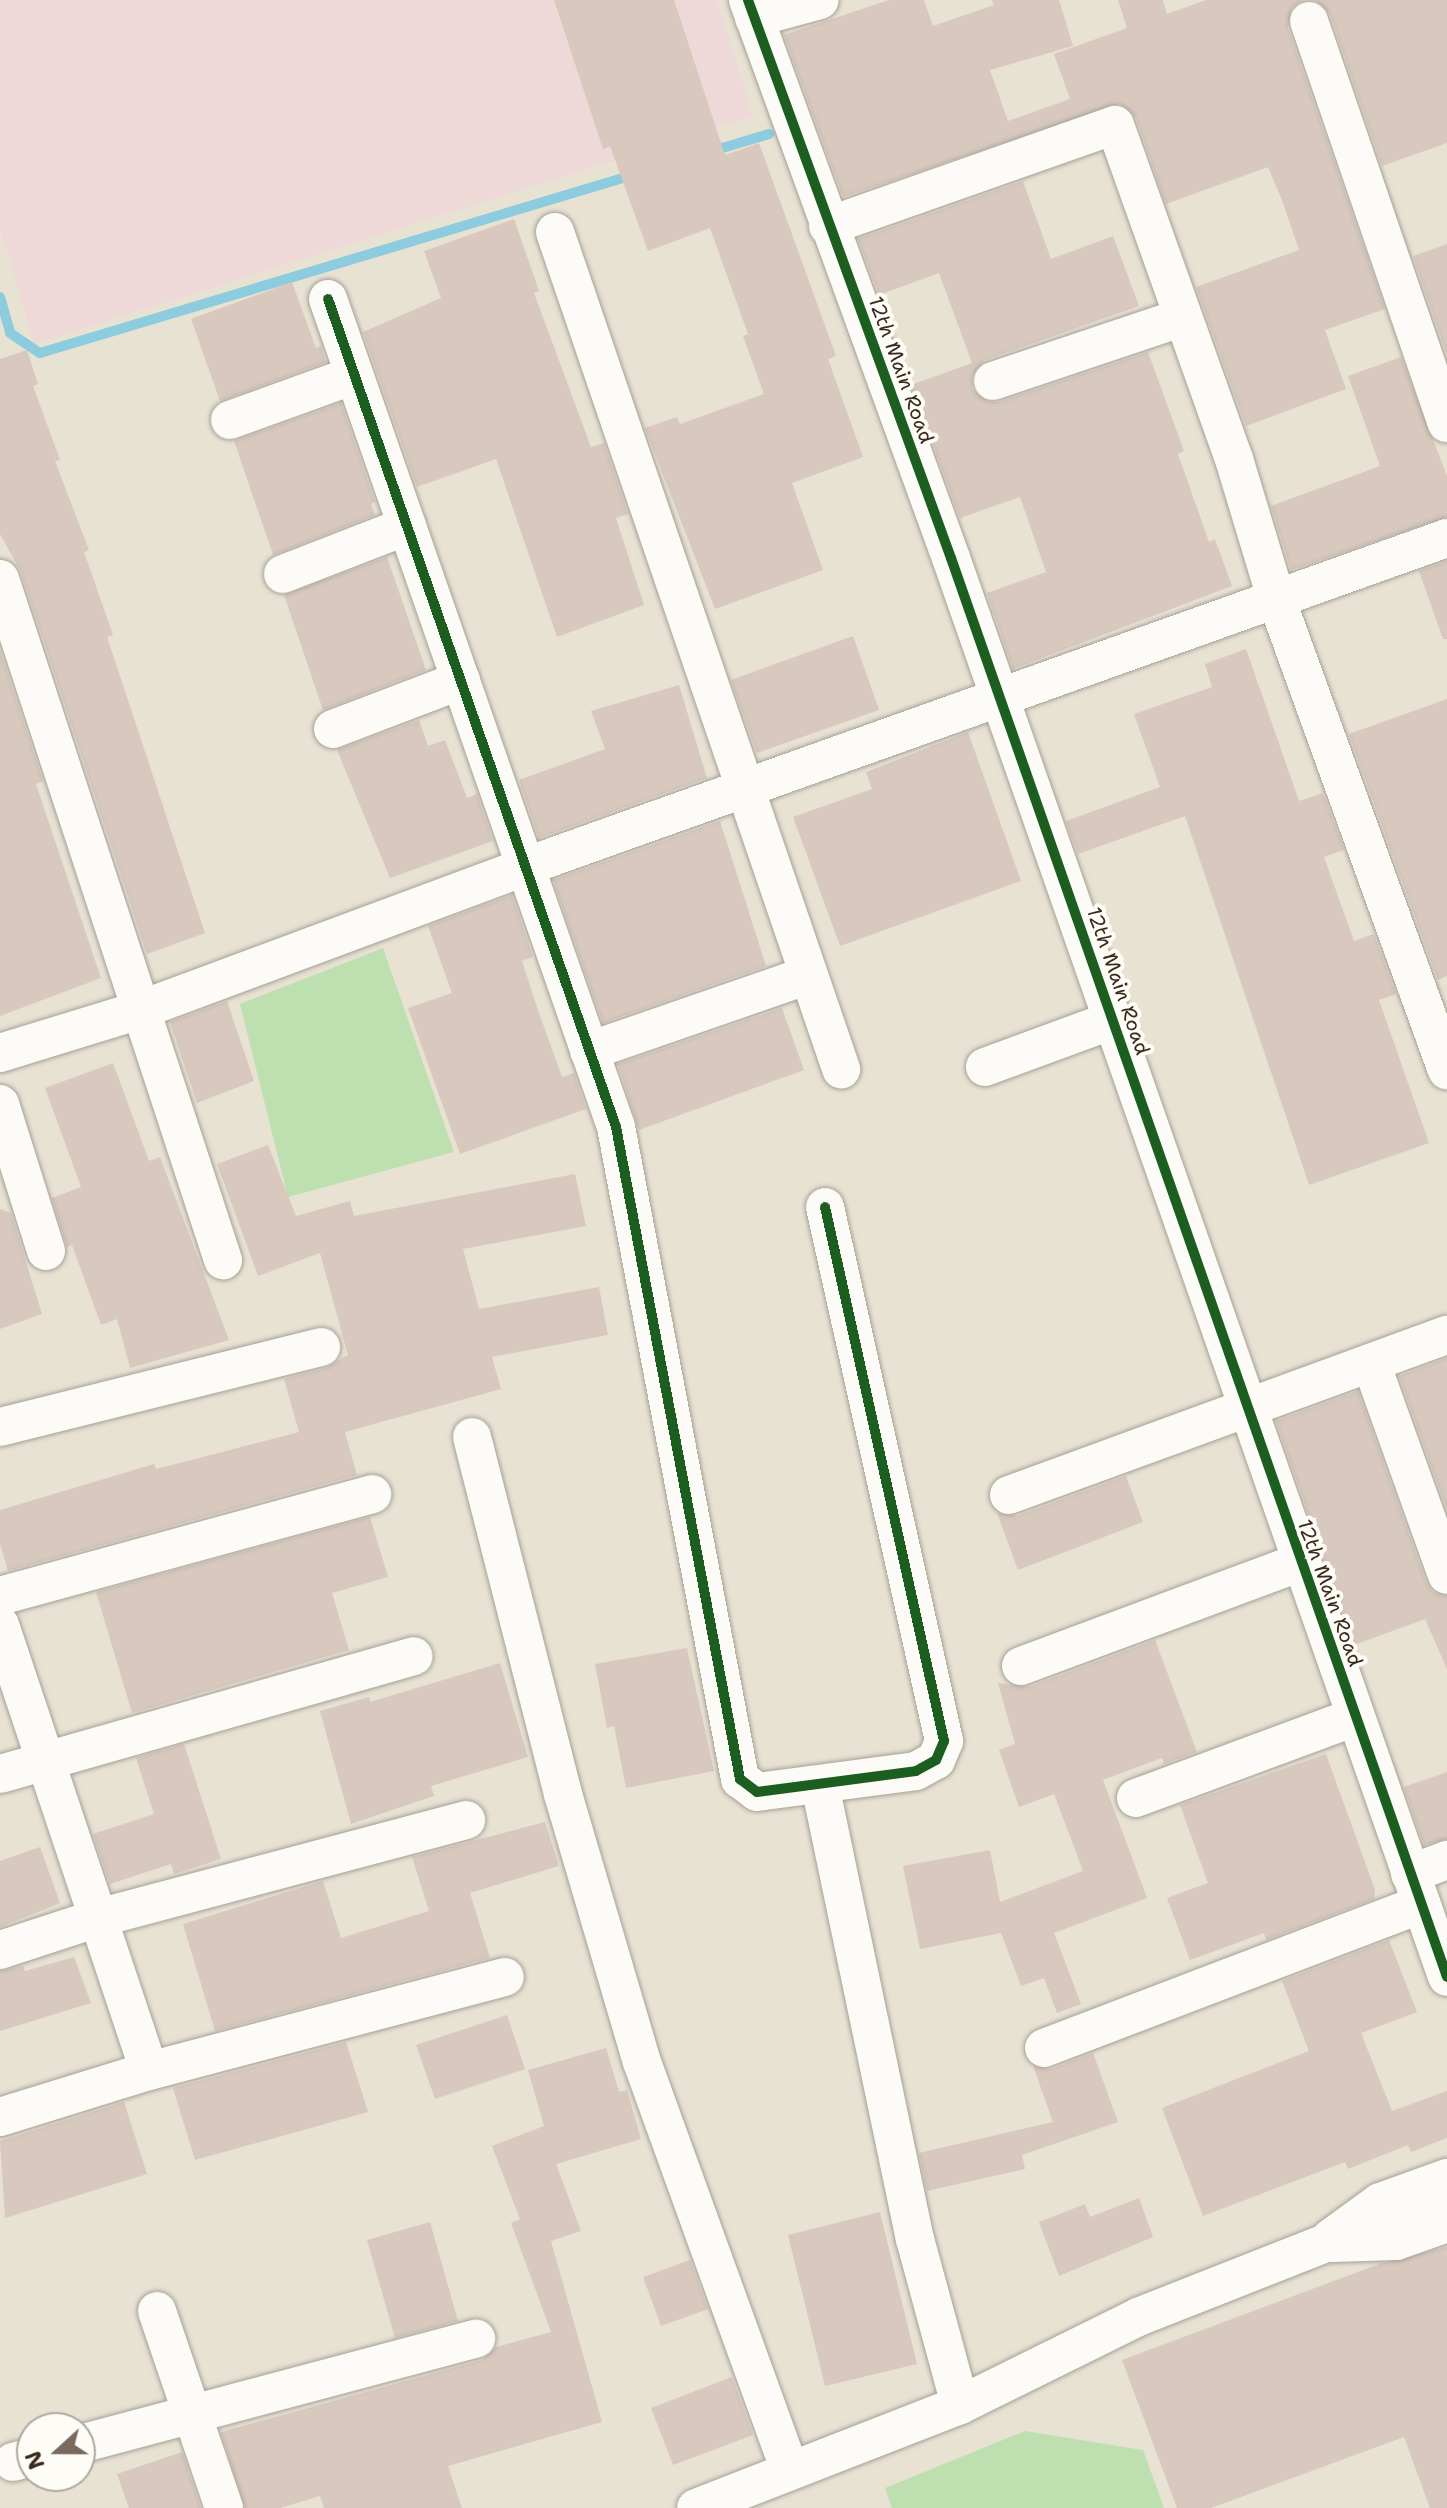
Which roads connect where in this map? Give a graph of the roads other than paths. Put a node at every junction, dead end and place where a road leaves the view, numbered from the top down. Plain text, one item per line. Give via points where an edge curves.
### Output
1 (820, 0) edge
2 (751, 9) edge
3 (1309, 21) dead end
4 (828, 226) junction
5 (555, 232) dead end
6 (328, 299) dead end
7 (1183, 317) junction
8 (354, 375) junction
9 (993, 381) dead end
10 (230, 420) dead end
11 (1447, 423) edge
12 (407, 526) junction
13 (1447, 538) edge
14 (283, 574) dead end
15 (0, 579) edge
16 (1277, 601) junction
17 (461, 680) junction
18 (1000, 699) junction
19 (333, 729) dead end
20 (741, 789) junction
21 (524, 867) junction
22 (806, 976) junction
23 (140, 1010) junction
24 (1113, 1020) junction
25 (589, 1051) junction
26 (0, 1053) edge
27 (985, 1067) dead end
28 (841, 1069) dead end
29 (1447, 1070) edge
30 (0, 1104) edge
31 (825, 1207) dead end
32 (46, 1251) dead end
33 (223, 1260) dead end
34 (1447, 1335) edge
35 (321, 1347) dead end
36 (1371, 1363) junction
37 (1246, 1409) junction
38 (0, 1427) edge
39 (472, 1437) dead end
40 (372, 1494) dead end
41 (1009, 1495) dead end
42 (1300, 1562) junction
43 (1447, 1575) edge
44 (0, 1596) edge
45 (0, 1625) edge
46 (414, 1656) dead end
47 (1021, 1666) dead end
48 (1355, 1717) junction
49 (45, 1761) junction
50 (0, 1774) edge
51 (820, 1785) junction
52 (1136, 1798) dead end
53 (466, 1820) dead end
54 (1447, 1860) edge
55 (1416, 1889) junction
56 (98, 1918) junction
57 (0, 1950) edge
58 (505, 1977) dead end
59 (1447, 1977) edge
60 (1044, 2048) dead end
61 (149, 2071) junction
62 (0, 2117) edge
63 (1447, 2181) edge
64 (1447, 2220) edge
65 (1333, 2240) junction
66 (157, 2311) dead end
67 (476, 2339) dead end
68 (960, 2405) junction
69 (192, 2415) junction
70 (96, 2440) edge
71 (789, 2469) junction
72 (224, 2508) edge
73 (696, 2508) edge

1 - 2 street
2 - 4 street, 12th Main Road
3 - 11 street
4 - 7 street via 1115,125
4 - 18 street, 12th Main Road
5 - 20 street
6 - 8 street
7 - 9 street
7 - 16 street
8 - 10 street
8 - 12 street
12 - 14 street
12 - 17 street
13 - 16 street
15 - 23 street
16 - 18 street
16 - 29 street
17 - 19 street
17 - 21 street
18 - 20 street
18 - 24 street, 12th Main Road
20 - 21 street
20 - 22 street
21 - 23 street
21 - 25 street
22 - 25 street
22 - 28 street
23 - 26 street
23 - 33 street
24 - 27 street
24 - 37 street, 12th Main Road
25 - 51 street via 616,1127 740,1779 757,1792
30 - 32 street
31 - 51 street via 944,1741 936,1760 916,1771
34 - 36 street
35 - 38 street
36 - 37 street
36 - 43 street
37 - 41 street
37 - 42 street, 12th Main Road
39 - 71 street via 563,1794 642,2062
40 - 44 street
42 - 47 street
42 - 48 street, 12th Main Road
45 - 49 street
46 - 49 street
48 - 52 street
48 - 55 street, 12th Main Road
49 - 50 street
49 - 56 street
51 - 68 street via 915,2239
53 - 56 street
54 - 55 street
55 - 59 street, 12th Main Road
55 - 60 street
56 - 57 street
56 - 61 street
58 - 61 street
61 - 62 street
63 - 65 street via 1381,2205
64 - 65 street via 1396,2238
65 - 68 street via 1138,2317
66 - 69 street
67 - 69 street
68 - 71 street
69 - 70 street
69 - 72 street
71 - 73 street

